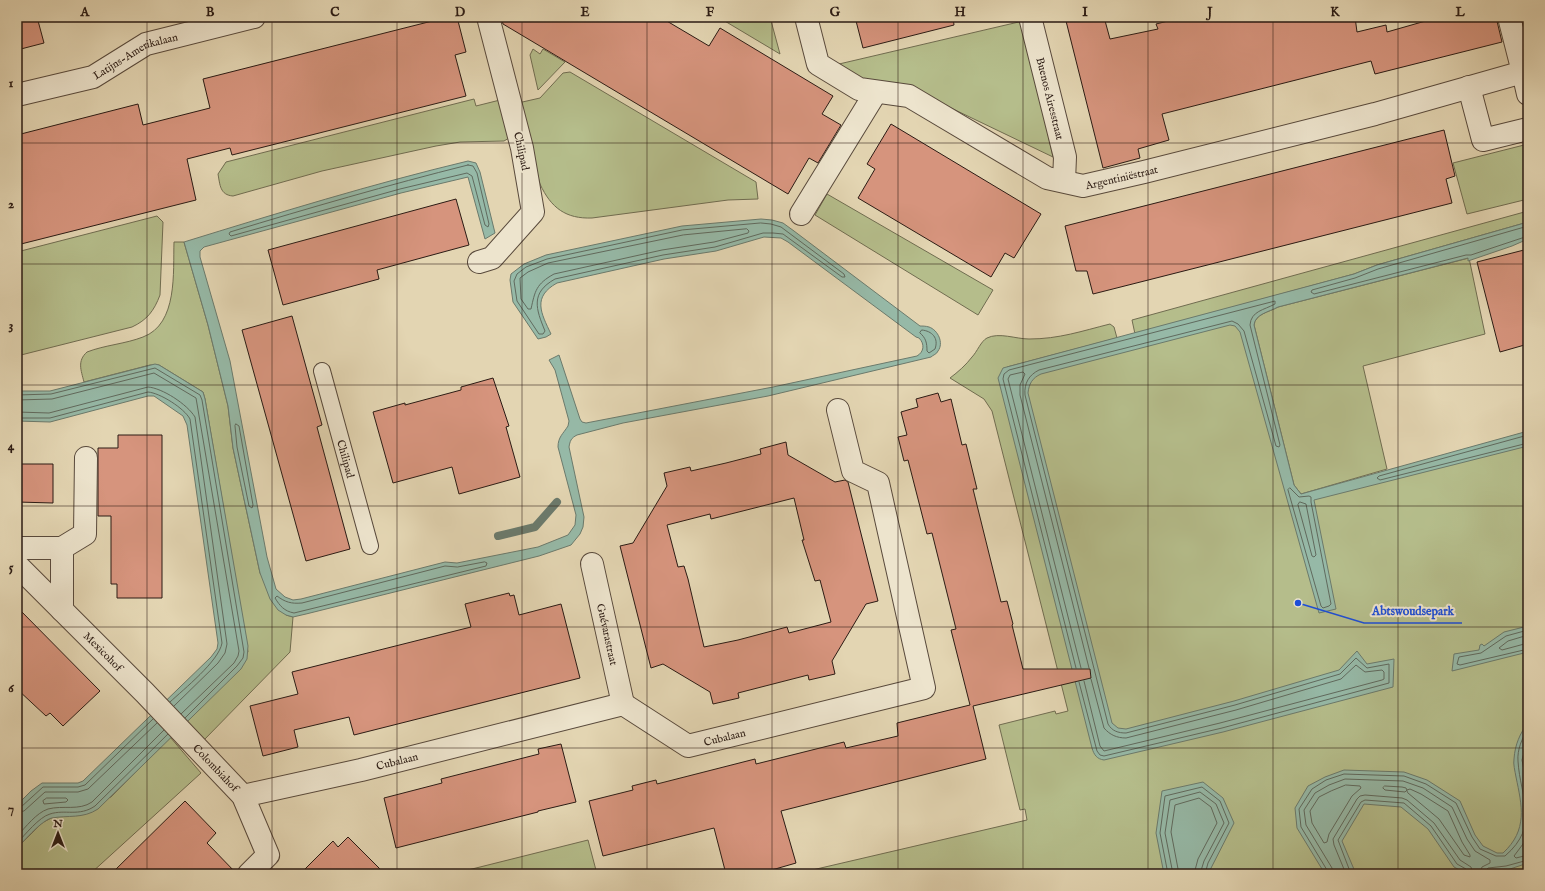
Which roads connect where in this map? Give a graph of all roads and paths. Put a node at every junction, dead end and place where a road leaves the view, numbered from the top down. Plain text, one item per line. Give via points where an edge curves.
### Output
1 (254, 17) edge
2 (488, 17) edge
3 (806, 17) edge
4 (1030, 17) edge
5 (1509, 17) edge
6 (1523, 72) junction
7 (1469, 87) junction
8 (876, 92) junction
9 (1528, 94) edge
10 (17, 95) edge
11 (1528, 130) edge
12 (1064, 181) junction
13 (801, 214) dead end
14 (479, 262) dead end
15 (322, 371) dead end
16 (838, 410) dead end
17 (86, 458) dead end
18 (370, 546) dead end
19 (17, 548) edge
20 (62, 548) junction
21 (592, 564) dead end
22 (17, 565) edge
23 (62, 610) junction
24 (145, 693) joint
25 (623, 704) junction
26 (243, 796) junction
27 (249, 874) edge

1 - 10 street, Latijns-Amerikalaan via 146,44 93,77
2 - 14 street, Chilipad via 522,148 533,212 492,258
3 - 8 street, Argentiniëstraat via 818,64 859,89
4 - 12 street, Buenos Airesstraat via 1065,157
5 - 6 street
6 - 7 street, Argentiniëstraat
6 - 9 street
7 - 11 street via 1483,140
7 - 12 street, Argentiniëstraat via 1375,114 1144,172 1083,186
8 - 12 street, Argentiniëstraat via 908,96 1047,178
8 - 13 street
15 - 18 lane, Chilipad
16 - 25 street, Cubalaan via 853,471 878,483 924,688 688,746
17 - 20 street via 85,534
19 - 20 street
20 - 23 street
21 - 25 street, Guévarastraat
22 - 23 street, Mexicohof
23 - 24 street, Mexicohof
24 - 26 street, Colombiahof
25 - 26 street, Cubalaan via 354,772
26 - 27 street, Colombiahof via 268,854

